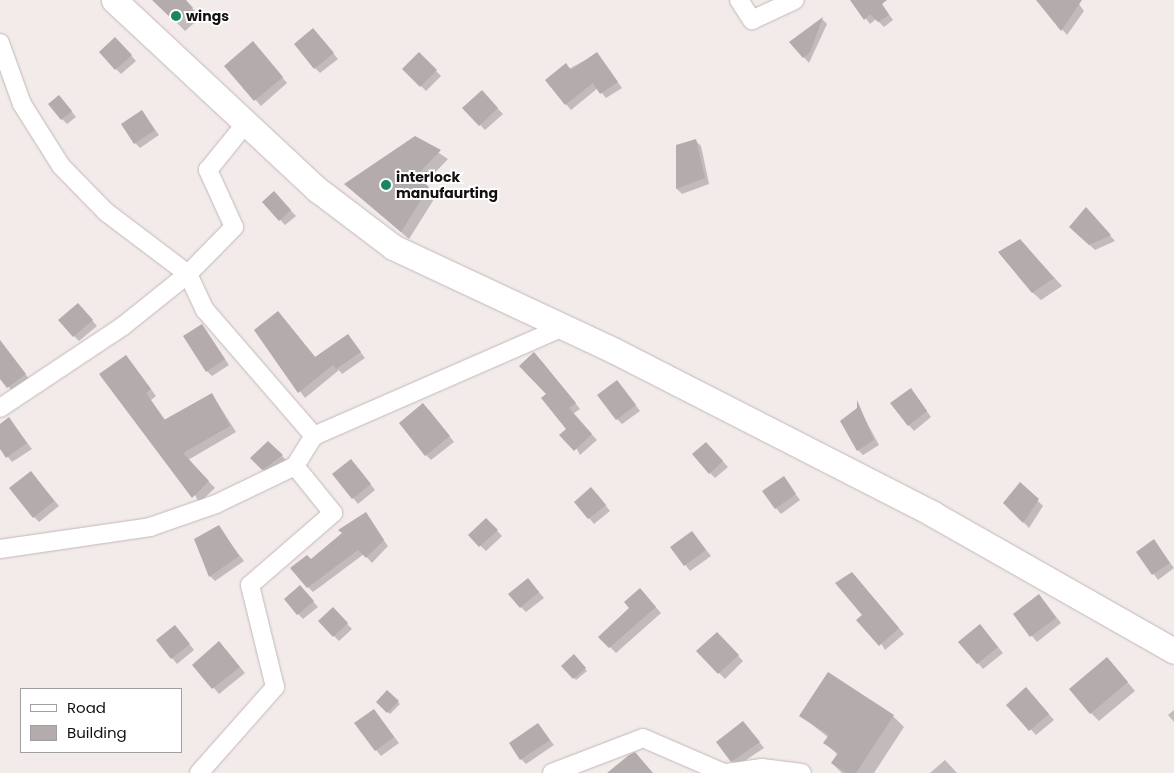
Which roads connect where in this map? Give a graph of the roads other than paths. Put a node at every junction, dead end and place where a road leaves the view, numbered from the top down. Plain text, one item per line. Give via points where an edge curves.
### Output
1 (114, 0) edge
2 (739, 0) edge
3 (796, 0) edge
4 (0, 43) edge
5 (246, 123) junction
6 (188, 274) junction
7 (564, 326) junction
8 (0, 408) edge
9 (314, 436) junction
10 (295, 466) junction
11 (0, 550) edge
12 (1174, 651) edge
13 (200, 773) edge
14 (552, 773) edge
15 (725, 773) edge
16 (802, 773) edge

1 - 5 street
2 - 3 street via 752,20
4 - 6 street via 22,104 61,166 106,212
5 - 6 street via 208,170 234,227
5 - 7 street via 318,190 393,247
6 - 8 street via 122,326
6 - 9 street via 205,310
7 - 9 street
7 - 12 street via 933,514
9 - 10 street
10 - 11 street via 216,504 150,527
10 - 13 street via 333,513 250,585 275,687
14 - 15 street via 643,738
15 - 16 street via 762,768

